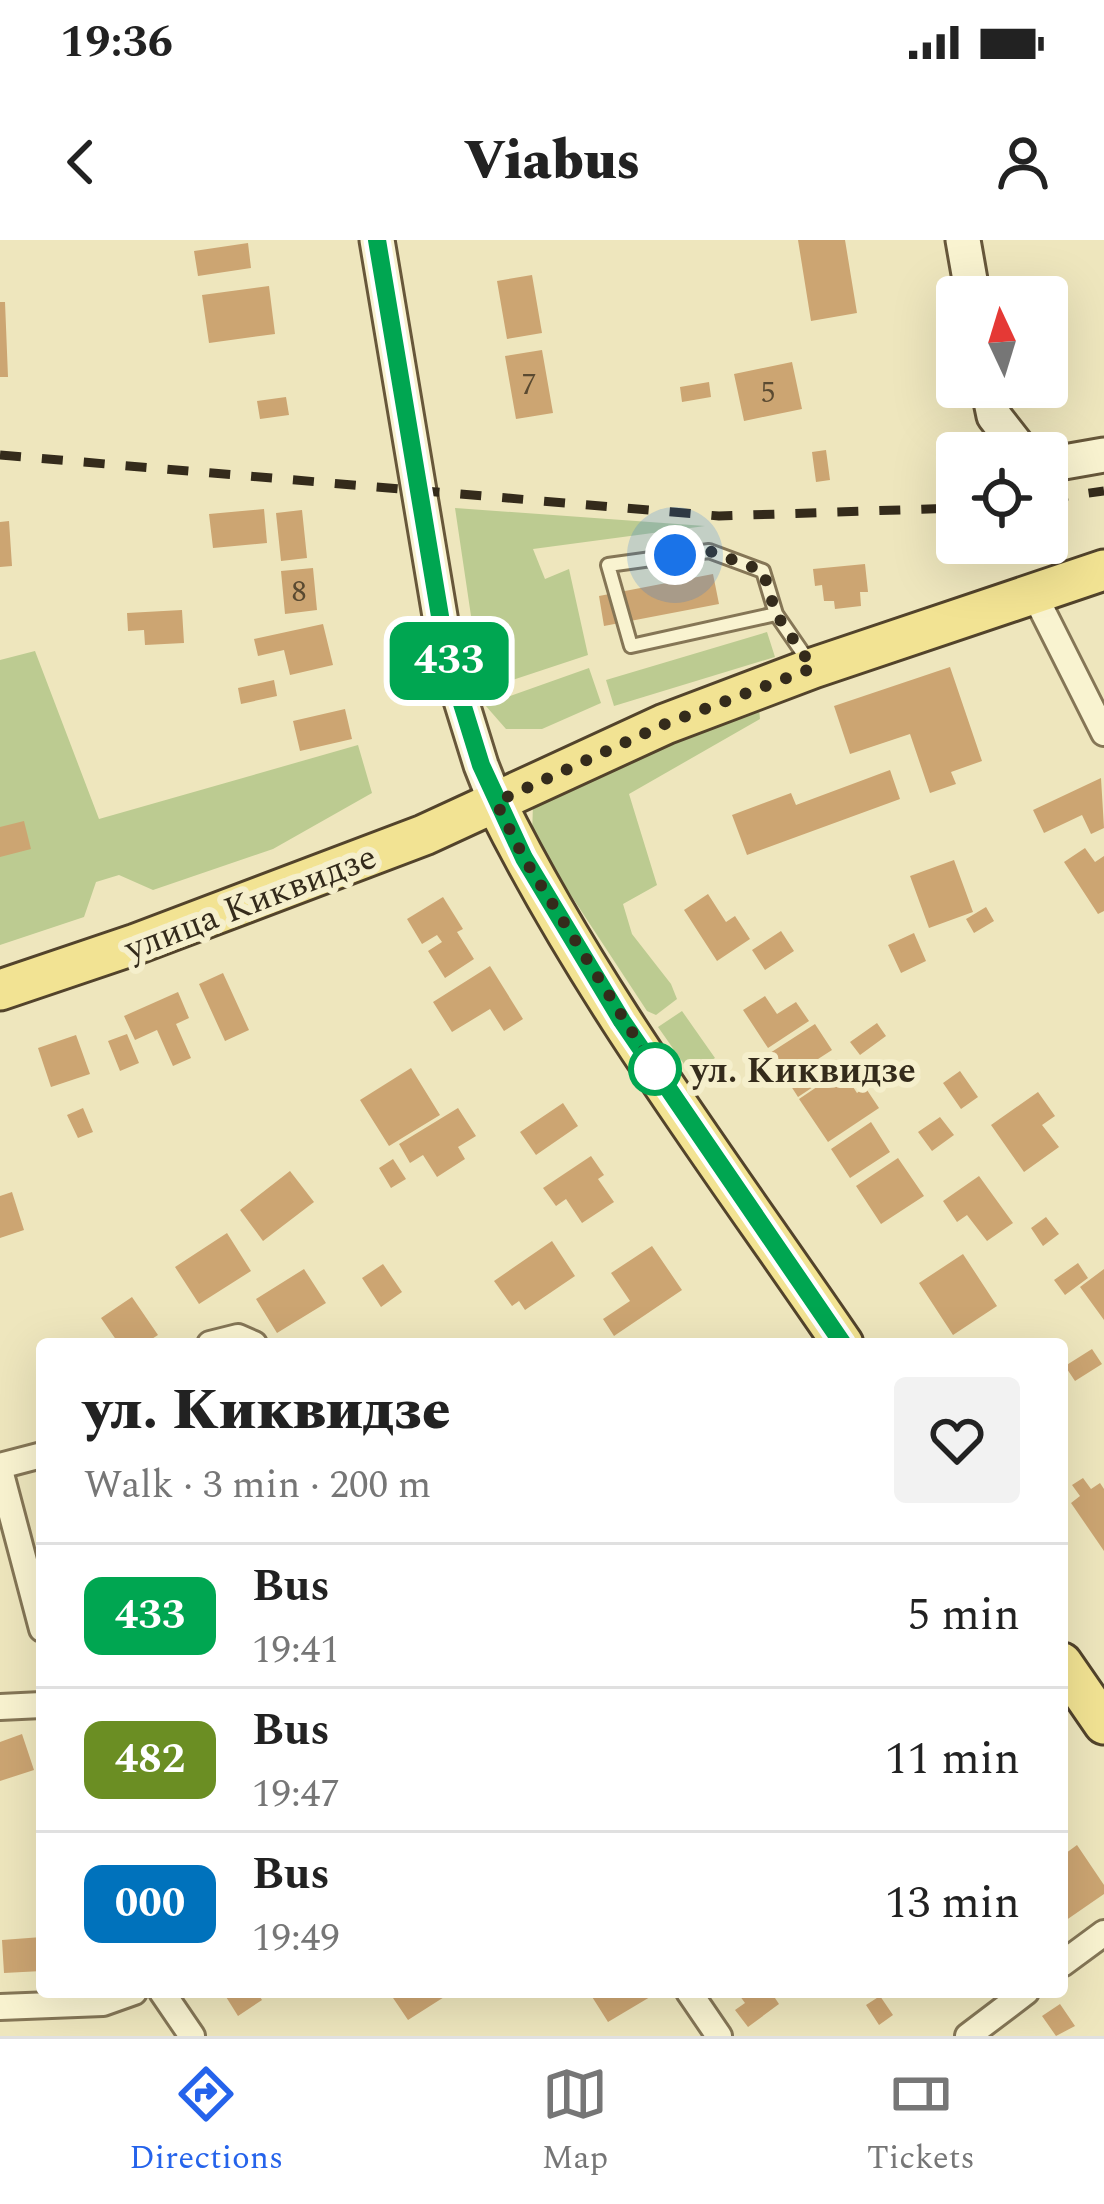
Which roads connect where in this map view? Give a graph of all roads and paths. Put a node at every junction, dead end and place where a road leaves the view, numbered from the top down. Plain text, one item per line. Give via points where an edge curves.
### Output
1 (377, 240) edge
2 (963, 240) edge
3 (969, 276) edge
4 (1104, 455) edge
5 (1068, 461) edge
6 (1104, 570) edge
7 (1034, 594) junction
8 (776, 614) junction
9 (813, 668) junction
10 (1104, 733) edge
11 (496, 802) junction
12 (0, 990) edge
13 (839, 1338) edge
14 (36, 1456) edge
15 (0, 1468) edge
16 (36, 1606) edge
17 (1068, 1672) edge
18 (36, 1705) edge
19 (0, 1707) edge
20 (1104, 1724) edge
21 (1104, 1933) edge
22 (1068, 1960) edge
23 (117, 1998) edge
24 (166, 1998) edge
25 (693, 1998) edge
26 (1018, 1998) edge
27 (0, 2007) edge
28 (193, 2036) edge
29 (719, 2036) edge
30 (968, 2036) edge

1 - 11 main road via 446,652
2 - 3 main road
4 - 5 main road
6 - 7 main road, улица Киквидзе
7 - 9 main road, улица Киквидзе
7 - 10 street
8 - 8 lane via 763,571 709,551 608,565 631,646
8 - 9 lane
9 - 11 main road, улица Киквидзе via 665,724
11 - 12 main road, улица Киквидзе
11 - 13 main road via 622,1021
14 - 15 street
15 - 16 street
17 - 20 main road
18 - 19 street
21 - 22 street
23 - 27 street
24 - 28 street
25 - 29 street
26 - 30 street

